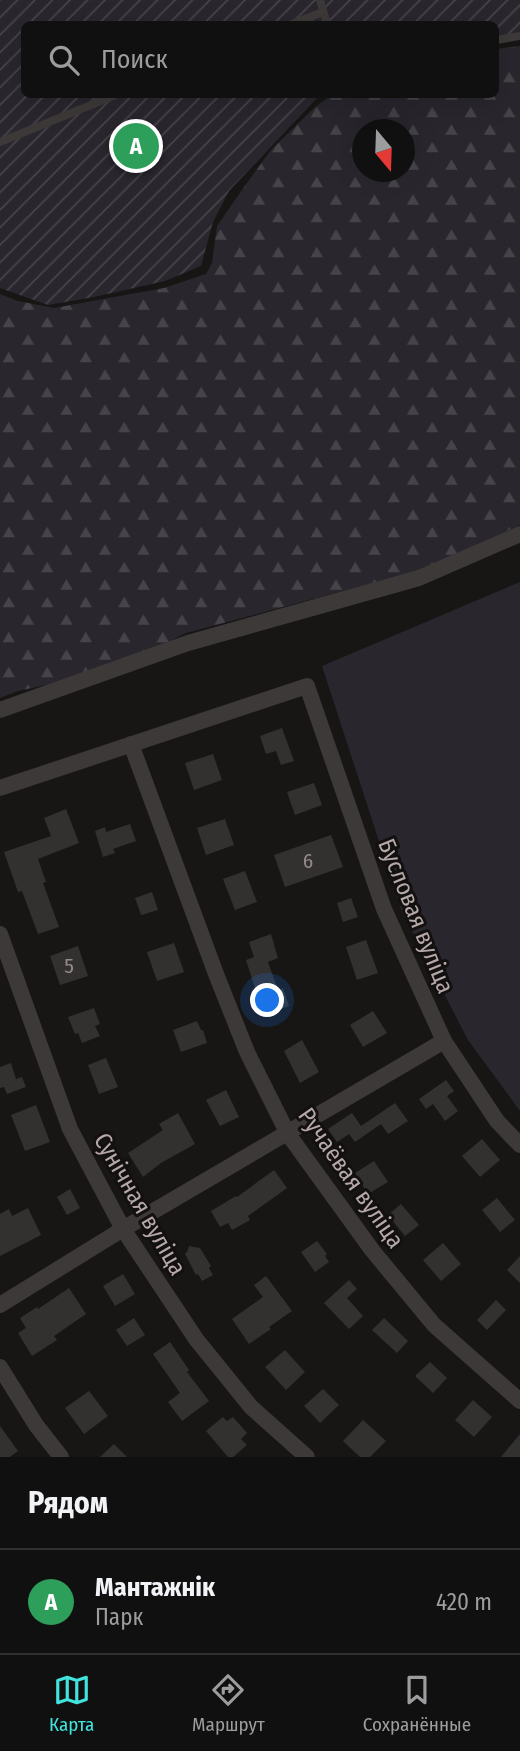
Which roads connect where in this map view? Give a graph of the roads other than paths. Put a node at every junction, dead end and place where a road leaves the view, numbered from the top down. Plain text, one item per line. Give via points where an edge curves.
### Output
1 (320, 0) edge
2 (323, 12) junction
3 (300, 21) edge
4 (326, 21) edge
5 (520, 36) edge
6 (499, 39) edge
7 (108, 98) edge
8 (0, 142) edge
9 (520, 534) edge
10 (0, 710) edge
11 (131, 744) junction
12 (0, 788) edge
13 (0, 934) edge
14 (444, 1041) junction
15 (288, 1134) junction
16 (520, 1145) edge
17 (123, 1229) junction
18 (0, 1305) edge
19 (0, 1367) edge
20 (520, 1401) edge
21 (61, 1457) edge
22 (307, 1457) edge

1 - 2 lane
2 - 3 lane
2 - 4 lane
5 - 6 lane
7 - 8 lane
9 - 10 street via 419,578 188,643
11 - 12 street
11 - 14 street, Бусловая вуліца via 307,686 384,909
11 - 15 street, Ручаёвая вуліца via 220,985
13 - 17 street, Сунічная вуліца via 70,1129
14 - 15 street
14 - 16 street, Бусловая вуліца via 497,1121
15 - 17 street
15 - 20 street, Ручаёвая вуліца via 372,1250 434,1325
17 - 18 street
17 - 22 street, Сунічная вуліца via 196,1339 251,1407
19 - 21 street

